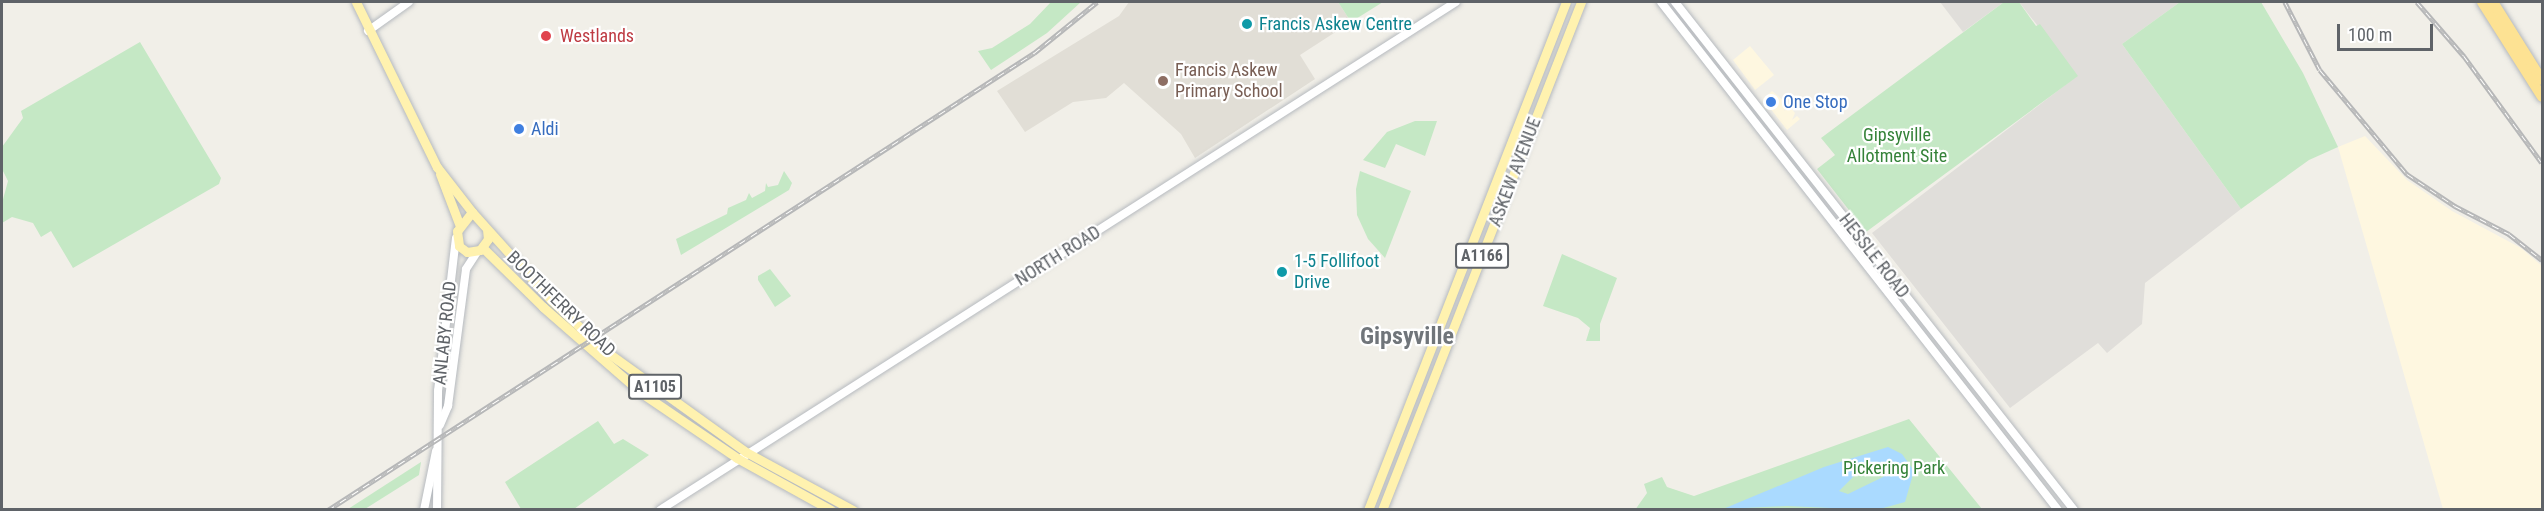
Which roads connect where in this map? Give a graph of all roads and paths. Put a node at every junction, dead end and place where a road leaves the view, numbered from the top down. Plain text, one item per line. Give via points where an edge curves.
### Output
1 (356, 2) edge
2 (409, 2) edge
3 (1456, 2) edge
4 (1566, 2) edge
5 (1581, 2) edge
6 (1661, 2) edge
7 (1675, 2) edge
8 (2482, 2) edge
9 (2493, 2) edge
10 (368, 31) junction
11 (2542, 80) edge
12 (2542, 97) edge
13 (437, 166) junction
14 (472, 212) junction
15 (460, 226) junction
16 (484, 226) junction
17 (456, 238) junction
18 (480, 250) junction
19 (1412, 398) junction
20 (1424, 403) junction
21 (439, 428) junction
22 (438, 445) junction
23 (746, 452) junction
24 (737, 458) junction
25 (424, 510) edge
26 (437, 510) edge
27 (660, 510) edge
28 (831, 510) edge
29 (853, 510) edge
30 (1368, 510) edge
31 (1382, 510) edge
32 (2058, 510) edge
33 (2074, 510) edge

1 - 10 main road, A1105
2 - 10 street
3 - 23 street, NORTH ROAD
4 - 19 main road, ASKEW AVENUE / A1166
5 - 20 main road, ASKEW AVENUE / A1166
6 - 32 street, HESSLE ROAD
7 - 33 street, HESSLE ROAD
8 - 12 highway
9 - 11 highway
10 - 13 main road, A1105
13 - 14 main road, A1105
13 - 15 main road, A1105
14 - 15 main road
14 - 16 main road, A1105
15 - 16 main road via 468,221
15 - 17 main road
16 - 18 main road via 488,239
16 - 23 main road, BOOTHFERRY ROAD / A1105 via 550,300 604,350
17 - 18 main road, A1105 via 463,249
17 - 21 street, ANLABY ROAD via 438,391
18 - 21 street, ANLABY ROAD via 465,269 448,406
18 - 24 main road, BOOTHFERRY ROAD / A1105 via 640,392
19 - 20 main road
19 - 30 main road, ASKEW AVENUE / A1166
20 - 31 main road, ASKEW AVENUE / A1166
21 - 22 street, ANLABY ROAD
22 - 25 street, ANLABY ROAD
22 - 26 street, ANLABY ROAD
23 - 24 street, NORTH ROAD
23 - 29 main road, BOOTHFERRY ROAD / A1105
24 - 27 street, NORTH ROAD
24 - 28 main road, BOOTHFERRY ROAD / A1105

